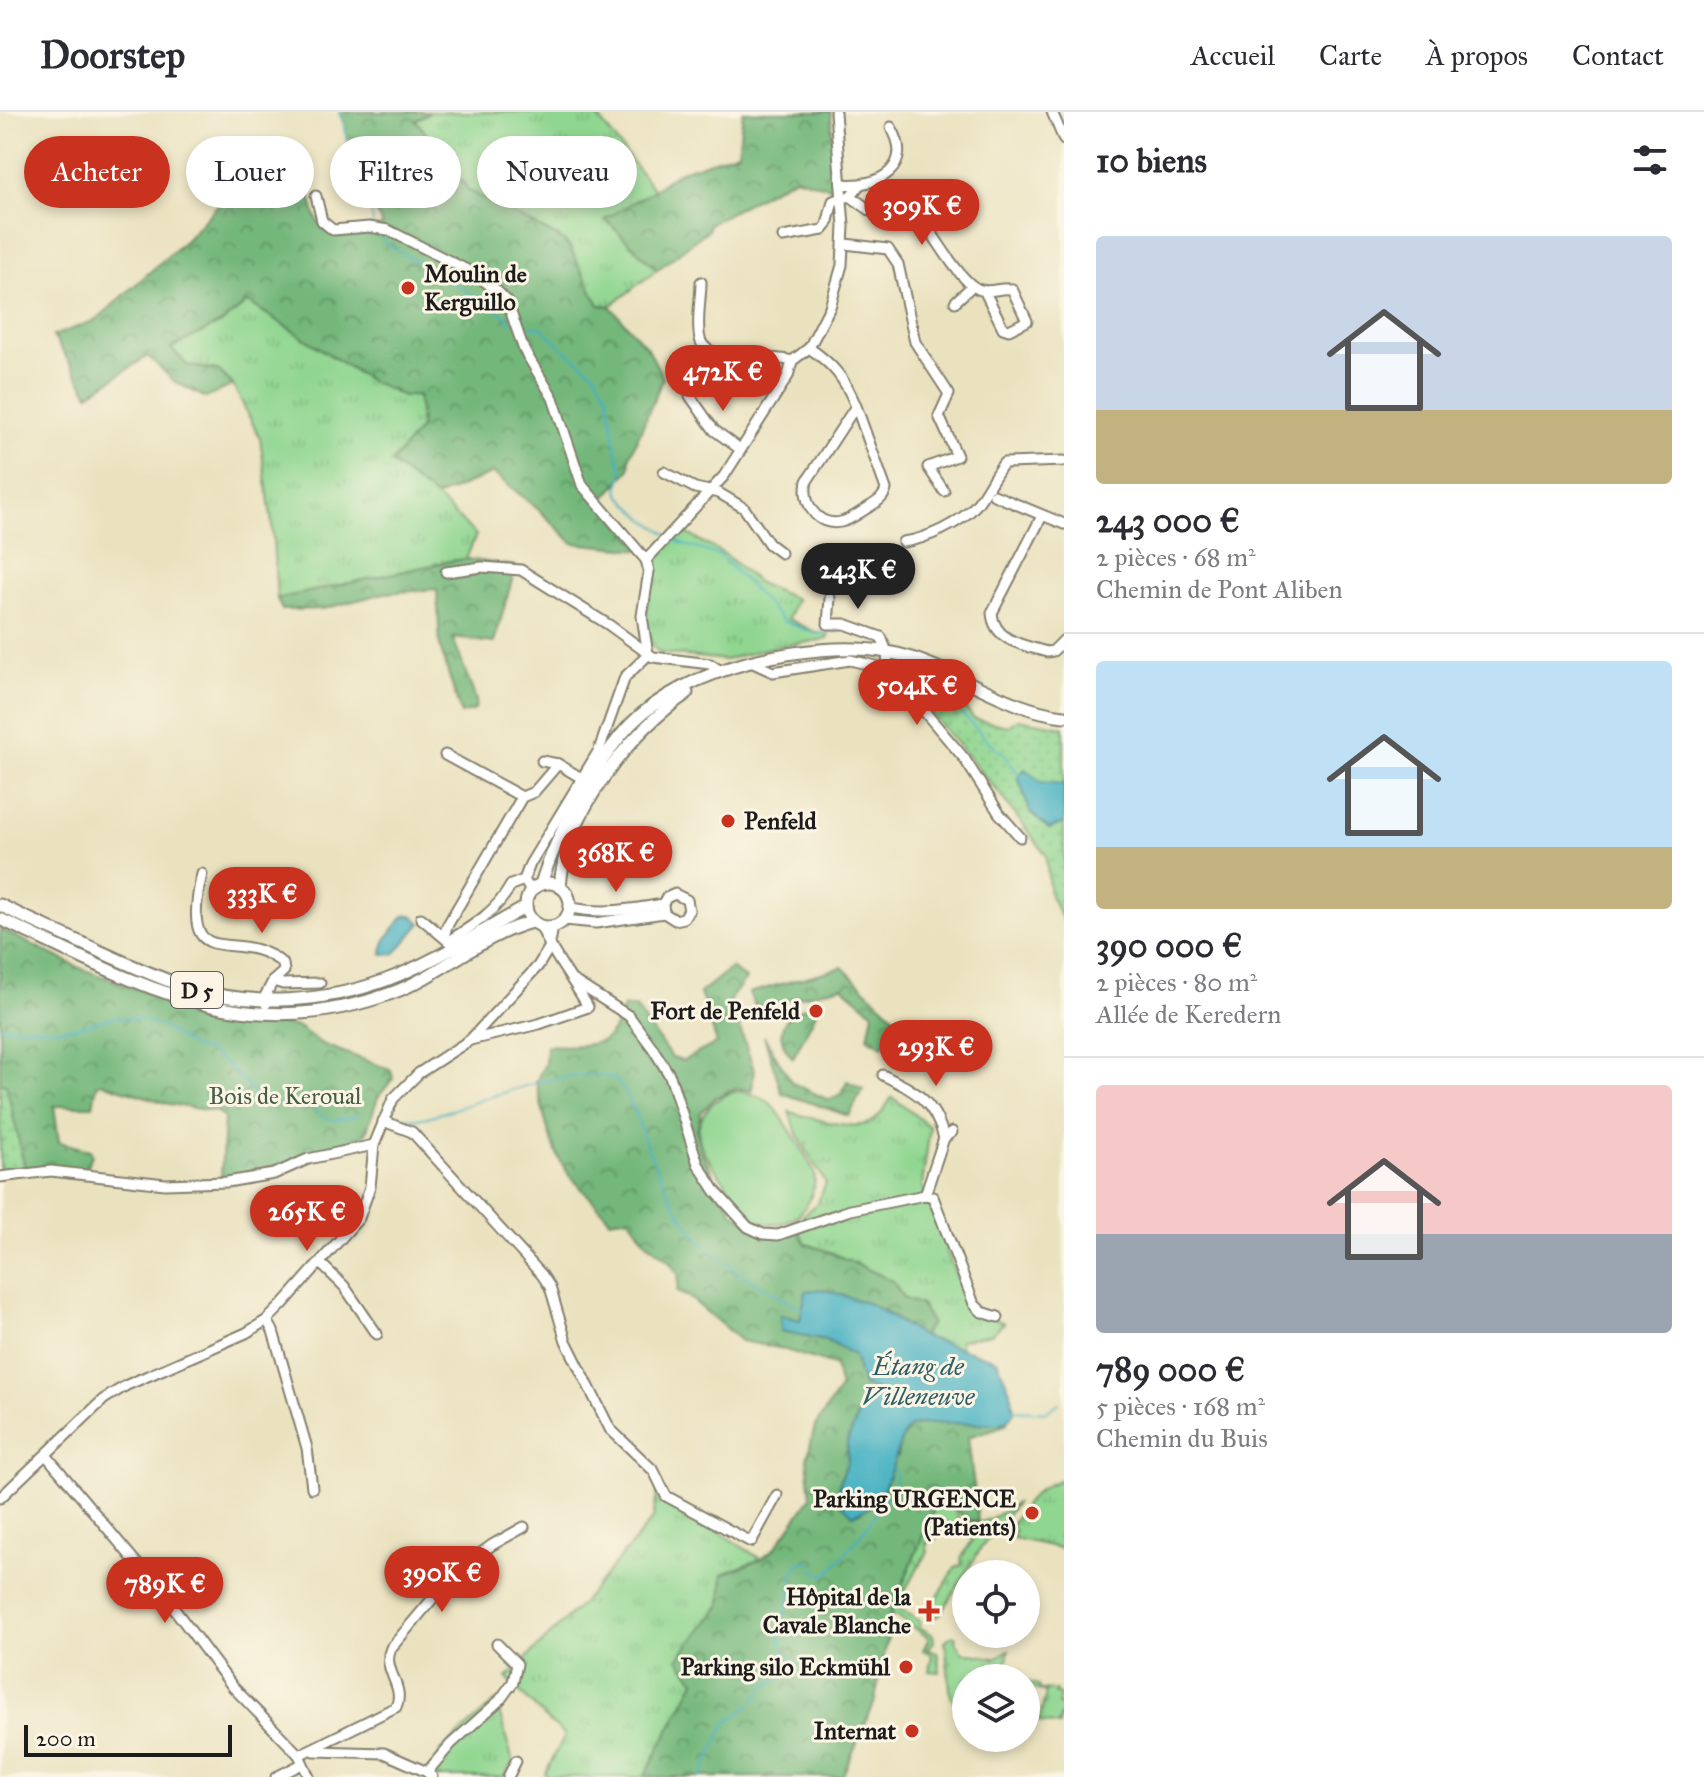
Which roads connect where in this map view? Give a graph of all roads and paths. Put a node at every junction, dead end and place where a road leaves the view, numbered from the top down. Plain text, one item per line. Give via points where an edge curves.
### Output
1 (835, 112) edge
2 (1052, 112) edge
3 (891, 127) dead end
4 (1064, 140) edge
5 (841, 184) junction
6 (859, 186) junction
7 (316, 196) dead end
8 (846, 196) junction
9 (865, 208) junction
10 (783, 237) dead end
11 (845, 244) junction
12 (701, 282) dead end
13 (971, 287) junction
14 (985, 292) junction
15 (955, 302) dead end
16 (809, 348) junction
17 (792, 361) junction
18 (690, 396) dead end
19 (856, 406) junction
20 (740, 449) junction
21 (1064, 461) edge
22 (664, 472) dead end
23 (712, 491) junction
24 (944, 491) dead end
25 (994, 495) dead end
26 (1042, 516) junction
27 (1064, 524) edge
28 (903, 542) dead end
29 (781, 553) dead end
30 (646, 560) junction
31 (446, 572) dead end
32 (830, 598) dead end
33 (1064, 640) edge
34 (887, 652) junction
35 (648, 655) junction
36 (753, 663) junction
37 (888, 669) junction
38 (716, 674) junction
39 (1064, 716) edge
40 (445, 755) dead end
41 (542, 761) dead end
42 (558, 764) junction
43 (583, 779) junction
44 (522, 797) junction
45 (1020, 837) dead end
46 (202, 874) dead end
47 (524, 880) junction
48 (560, 887) junction
49 (536, 888) junction
50 (0, 905) edge
51 (526, 907) junction
52 (570, 908) junction
53 (421, 918) dead end
54 (0, 919) edge
55 (564, 920) junction
56 (542, 925) junction
57 (444, 937) junction
58 (549, 948) junction
59 (273, 981) junction
60 (574, 981) junction
61 (320, 983) dead end
62 (263, 1000) junction
63 (272, 1015) junction
64 (470, 1040) junction
65 (883, 1075) dead end
66 (383, 1121) junction
67 (374, 1145) junction
68 (0, 1177) edge
69 (925, 1195) junction
70 (320, 1263) junction
71 (998, 1317) dead end
72 (267, 1320) junction
73 (377, 1334) dead end
74 (46, 1455) junction
75 (312, 1488) dead end
76 (777, 1495) dead end
77 (0, 1498) edge
78 (524, 1527) dead end
79 (497, 1644) dead end
80 (301, 1759) junction
81 (516, 1761) dead end
82 (430, 1774) edge
83 (276, 1777) edge
84 (309, 1777) edge
85 (508, 1777) edge

1 - 5 street
2 - 4 street
3 - 6 street via 899,157 879,181
5 - 6 street
5 - 8 street
6 - 8 street
6 - 9 street
7 - 30 street via 322,221 333,230 388,230 475,274 507,301 524,350 562,418 582,485
8 - 9 street
8 - 10 street via 833,201 823,230
8 - 11 street
9 - 13 street via 881,218 920,216
11 - 16 street via 838,286
11 - 24 street via 888,249 898,264 915,342 949,394 939,416 957,456 928,467
12 - 17 street via 700,338 709,351
13 - 14 street
13 - 15 street
14 - 14 street via 1012,289 1027,321 1003,328
16 - 17 street
16 - 19 street via 840,373
17 - 20 street via 788,376
18 - 20 street via 714,430
19 - 19 street via 805,488 815,515 834,523 878,501 886,489
20 - 23 street
21 - 28 street via 1004,463 966,514 923,539
22 - 23 street
23 - 29 street via 744,508
23 - 30 street
25 - 26 street
26 - 27 street
26 - 33 street via 992,613 993,624 1003,636 1047,652
30 - 35 street via 642,616
31 - 35 street via 482,567 521,570
32 - 34 street via 828,624 845,624 881,637
34 - 36 main road via 828,650
34 - 37 street
34 - 39 main road via 925,663 1027,709
35 - 38 street via 710,664
35 - 43 street via 625,677
36 - 37 street via 773,672 850,660
36 - 38 main road
37 - 45 street via 964,758
38 - 48 main road via 645,726 616,760 573,832 562,860
38 - 49 main road via 666,697 629,726 576,806
40 - 44 street
41 - 42 street
42 - 43 street
42 - 44 street via 534,792
43 - 47 street
44 - 57 street
46 - 59 street via 195,907 201,935 209,942 278,959 284,971
47 - 49 street
47 - 57 street via 511,885 472,927 448,941
48 - 49 main road via 548,883
48 - 52 main road
49 - 51 main road
50 - 62 main road, D 5 via 190,988
51 - 56 main road
51 - 62 main road, D 5 via 383,981 314,998
52 - 55 main road
52 - 55 street via 598,913 663,908 596,923
53 - 57 street
54 - 63 main road, D 5 via 186,1001
55 - 56 main road
56 - 58 street
56 - 63 main road, D 5 via 501,934 416,983 355,1005
58 - 60 street
58 - 64 street
59 - 61 street
59 - 62 street
60 - 64 street via 588,1007
60 - 69 street via 629,1016 652,1047 670,1076 698,1164 748,1227 778,1235 850,1210
62 - 63 street
64 - 66 street via 408,1083
65 - 69 street via 918,1092 948,1135
66 - 67 street
66 - 76 street via 412,1132 542,1275 566,1341 610,1429 654,1471 666,1496 751,1542
67 - 68 street via 227,1182 165,1184 51,1171
67 - 70 street via 366,1204
69 - 71 street via 933,1197 974,1304
70 - 72 street
70 - 73 street via 344,1286
72 - 74 street via 116,1390
72 - 75 street via 307,1448
74 - 77 street
74 - 80 street via 233,1687
78 - 80 street via 455,1572 391,1648 388,1663 400,1700 396,1707
79 - 82 street via 517,1664 513,1682 451,1744
80 - 82 street via 320,1749 384,1753
80 - 83 street
80 - 84 street
81 - 85 street

